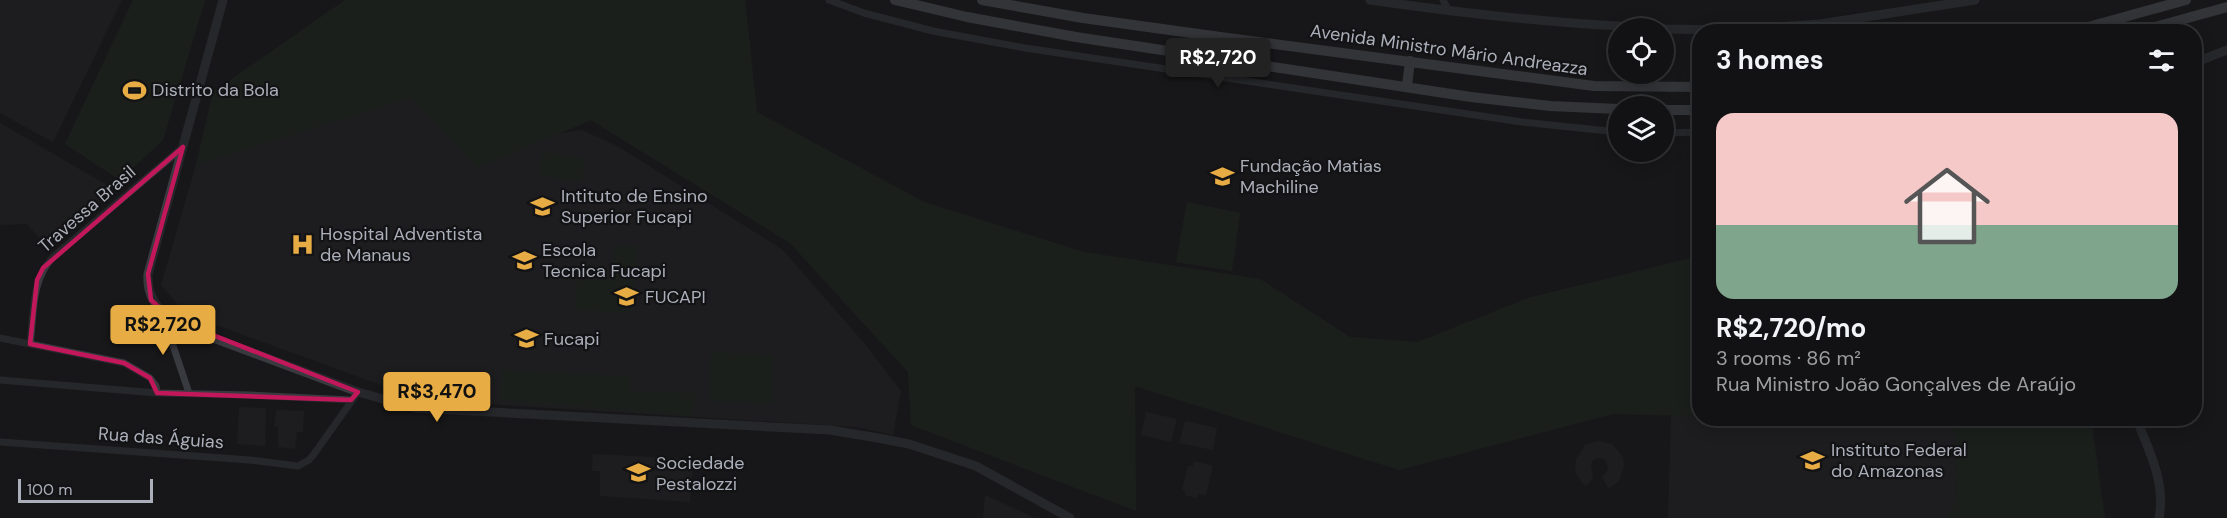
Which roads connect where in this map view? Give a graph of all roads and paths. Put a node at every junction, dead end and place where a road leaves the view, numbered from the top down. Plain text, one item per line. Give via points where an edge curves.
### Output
1 (223, 0) edge
2 (829, 0) edge
3 (895, 0) edge
4 (982, 0) edge
5 (1370, 0) edge
6 (1375, 0) edge
7 (1443, 0) edge
8 (1975, 0) edge
9 (2186, 0) edge
10 (2227, 7) edge
11 (1449, 11) junction
12 (1820, 24) edge
13 (2099, 24) edge
14 (2166, 24) edge
15 (1608, 25) edge
16 (1674, 28) edge
17 (1692, 29) edge
18 (2227, 50) edge
19 (2202, 60) edge
20 (1410, 61) junction
21 (1407, 86) junction
22 (1692, 87) edge
23 (1608, 109) edge
24 (1674, 110) edge
25 (1692, 110) edge
26 (1608, 131) edge
27 (1692, 132) edge
28 (1674, 133) edge
29 (183, 147) junction
30 (161, 310) junction
31 (0, 338) edge
32 (30, 344) junction
33 (0, 380) edge
34 (358, 392) junction
35 (157, 393) junction
36 (189, 393) junction
37 (351, 400) junction
38 (2139, 426) edge
39 (0, 442) edge
40 (1070, 518) edge
41 (2159, 518) edge

1 - 29 street
2 - 26 street via 933,31 1025,48 1522,122
3 - 21 main road via 1076,37
4 - 20 main road, Avenida Ministro Mário Andreazza via 1083,18
5 - 6 street
6 - 11 street
7 - 11 street
8 - 12 street
9 - 13 main road
10 - 14 main road
11 - 15 street
16 - 17 street
18 - 19 street
20 - 21 main road
20 - 22 main road, Avenida Ministro Mário Andreazza via 1594,86
21 - 23 main road via 1550,106
24 - 25 main road
27 - 28 street
29 - 30 street via 148,274 151,300
29 - 32 street, Travessa Brasil via 43,268 37,280
30 - 34 street via 197,332
30 - 36 street
31 - 32 street
32 - 35 street via 124,363 150,378
33 - 35 street
34 - 37 street
34 - 40 street via 415,408 830,430 878,438 976,466
35 - 36 street
36 - 37 street
37 - 39 street, Rua das Águias via 315,454 298,466 250,459
38 - 41 street via 2160,487

